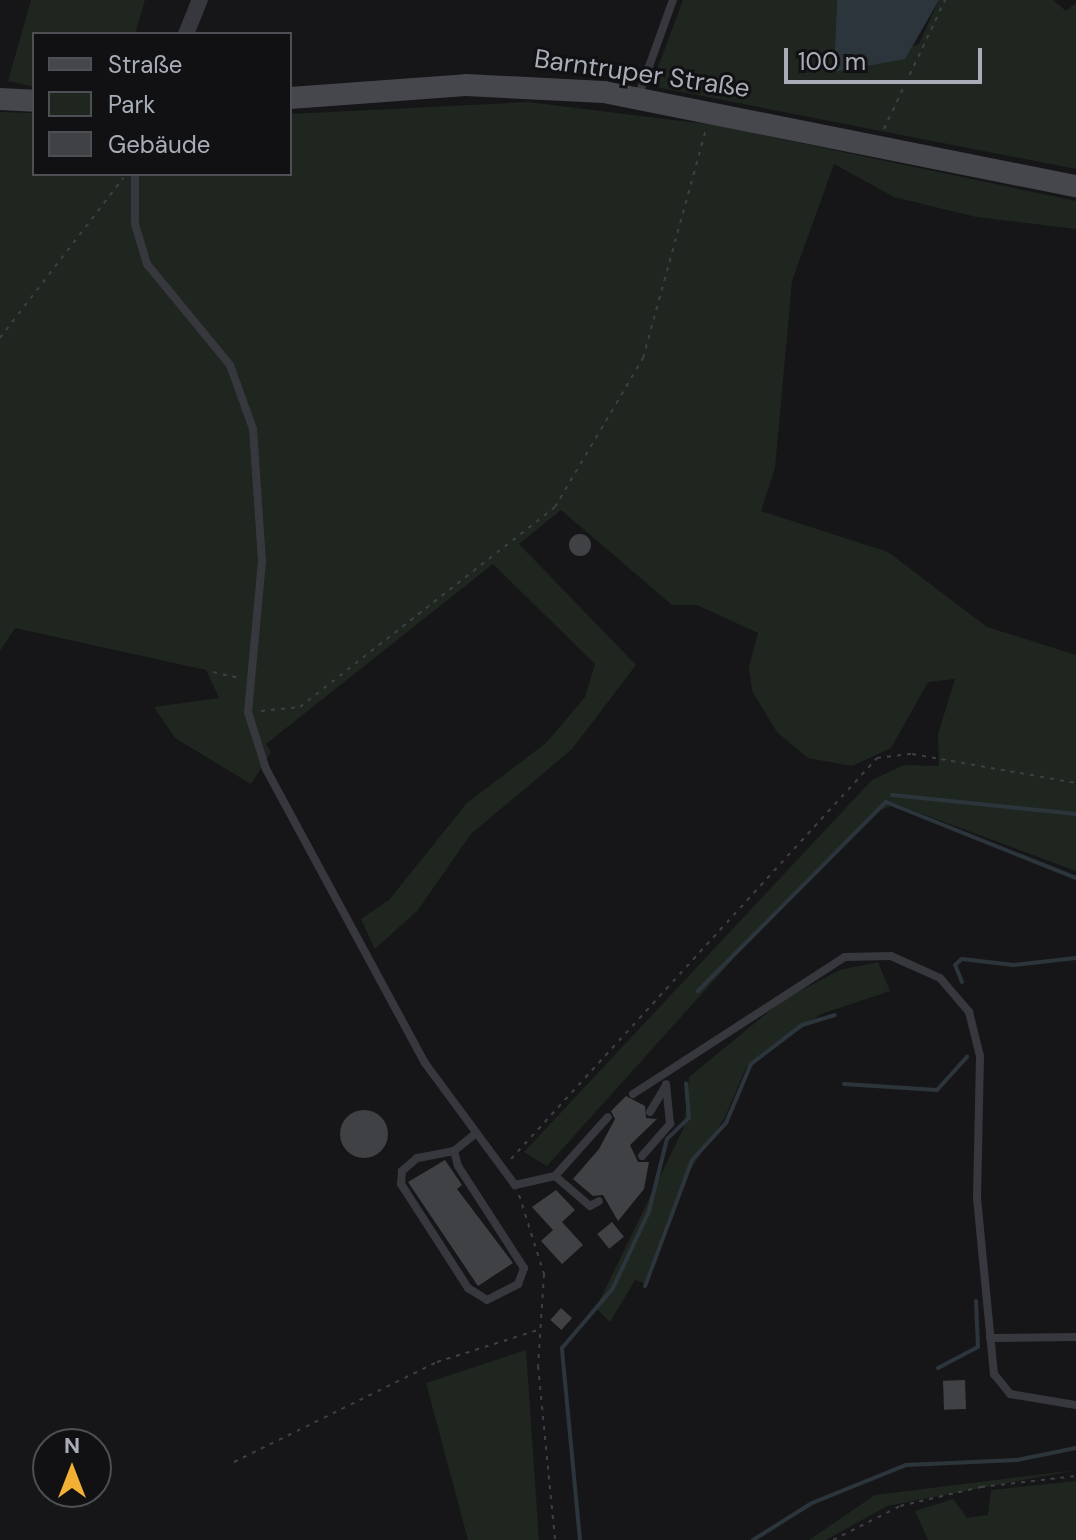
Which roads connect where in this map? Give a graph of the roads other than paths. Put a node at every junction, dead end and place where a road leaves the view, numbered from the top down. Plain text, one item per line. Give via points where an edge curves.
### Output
1 (200, 0) edge
2 (673, 0) edge
3 (187, 32) edge
4 (638, 97) junction
5 (292, 98) edge
6 (0, 99) edge
7 (32, 101) edge
8 (135, 176) edge
9 (1076, 186) edge
10 (658, 1073) junction
11 (666, 1084) junction
12 (633, 1094) dead end
13 (650, 1112) dead end
14 (608, 1117) dead end
15 (476, 1133) junction
16 (454, 1151) junction
17 (642, 1156) dead end
18 (555, 1176) junction
19 (580, 1185) dead end
20 (572, 1192) junction
21 (599, 1201) dead end
22 (1076, 1337) edge
23 (990, 1338) junction
24 (1076, 1405) edge

1 - 3 street
2 - 4 lane
4 - 5 main road, Barntruper Straße via 466,85
4 - 9 main road, Barntruper Straße
6 - 7 main road
8 - 15 lane via 135,224 147,264 230,365 253,429 262,561 248,712 266,769 387,995
10 - 11 lane
10 - 12 lane
10 - 23 lane via 845,957 891,956 956,990 980,1056 977,1198
11 - 13 lane
11 - 17 lane via 670,1124
14 - 18 lane
15 - 16 lane
15 - 18 lane via 515,1185
16 - 16 lane via 524,1268 518,1284 487,1300 468,1288 401,1184 402,1171 417,1158
18 - 20 lane
19 - 20 lane
20 - 21 lane via 590,1206
22 - 23 lane
23 - 24 lane via 1003,1390

